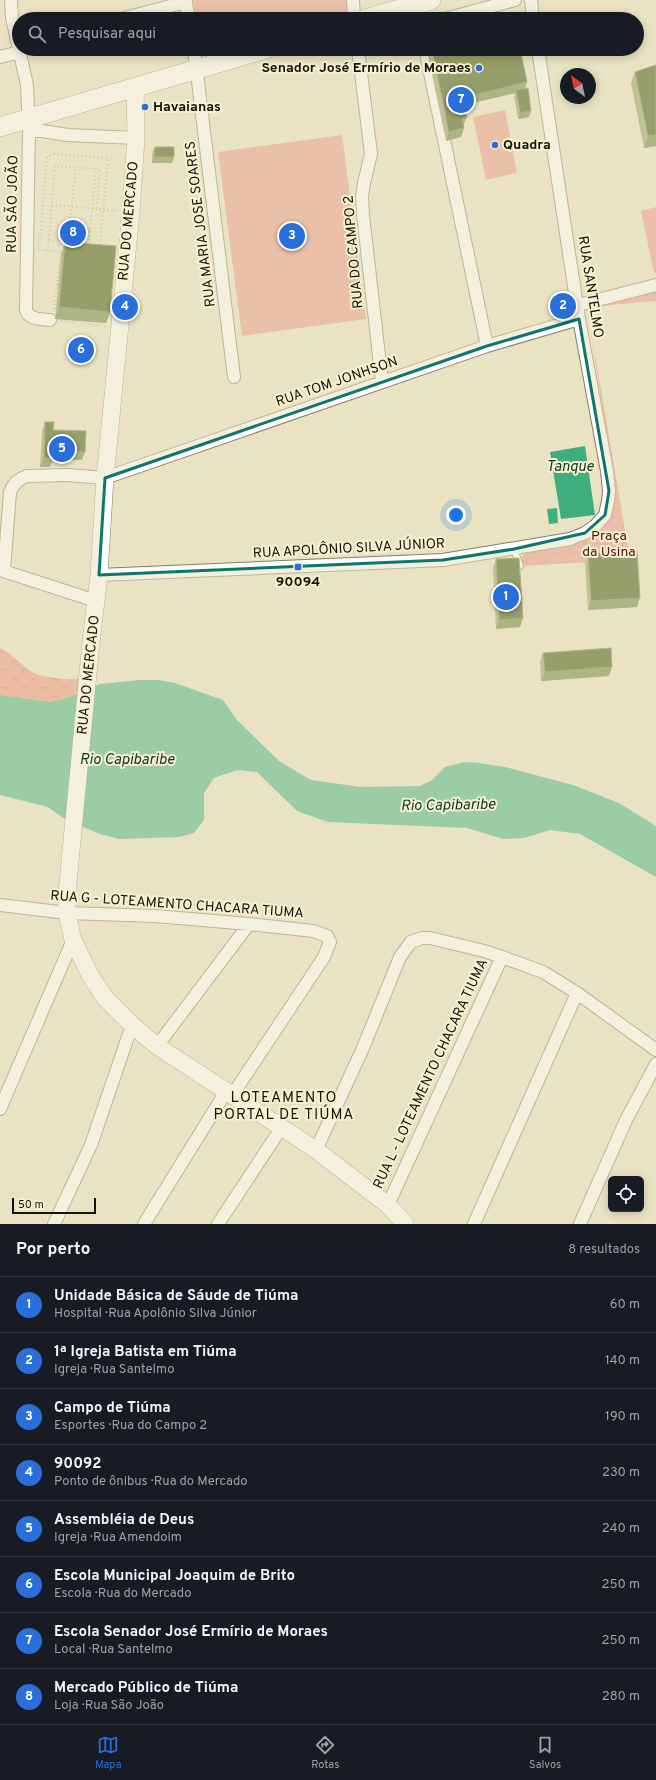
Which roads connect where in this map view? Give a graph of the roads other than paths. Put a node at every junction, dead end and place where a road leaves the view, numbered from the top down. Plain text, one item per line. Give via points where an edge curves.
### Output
1 (11, 0) edge
2 (352, 0) edge
3 (515, 0) edge
4 (530, 0) edge
5 (186, 1) edge
6 (422, 8) edge
7 (146, 12) edge
8 (188, 12) edge
9 (353, 12) edge
10 (401, 12) edge
11 (471, 12) edge
12 (532, 12) edge
13 (12, 18) edge
14 (12, 51) edge
15 (21, 56) edge
16 (195, 56) edge
17 (242, 56) edge
18 (359, 56) edge
19 (426, 56) edge
20 (539, 56) edge
21 (0, 57) edge
22 (198, 69) junction
23 (135, 87) junction
24 (29, 124) junction
25 (0, 127) edge
26 (136, 138) junction
27 (656, 285) edge
28 (578, 305) junction
29 (579, 318) junction
30 (51, 320) road end
31 (487, 346) junction
32 (234, 377) dead end
33 (382, 382) junction
34 (105, 478) junction
35 (595, 526) joint
36 (514, 549) junction
37 (520, 566) edge
38 (2, 570) edge
39 (99, 575) junction
40 (96, 601) junction
41 (0, 905) edge
42 (67, 913) junction
43 (249, 924) junction
44 (73, 940) junction
45 (502, 956) junction
46 (577, 993) junction
47 (132, 1025) junction
48 (157, 1046) junction
49 (656, 1050) edge
50 (656, 1064) edge
51 (230, 1092) junction
52 (0, 1109) edge
53 (282, 1127) junction
54 (316, 1150) junction
55 (388, 1205) junction
56 (54, 1224) edge
57 (144, 1224) edge
58 (218, 1224) edge
59 (405, 1224) edge
60 (474, 1224) edge
61 (580, 1224) edge

1 - 13 street, RUA SÃO JOÃO
2 - 9 street
3 - 11 street
4 - 12 street
5 - 7 street
5 - 8 street
6 - 10 main road
14 - 21 street
15 - 24 street, RUA SÃO JOÃO
16 - 22 street, RUA MARIA JOSE SOARES
17 - 22 main road
18 - 33 street, RUA DO CAMPO 2 via 371,154 362,196 363,215
19 - 31 street
20 - 28 street, RUA SANTELMO
22 - 23 main road
22 - 32 street, RUA MARIA JOSE SOARES
23 - 24 main road
23 - 26 main road, RUA DO MERCADO
24 - 25 main road
24 - 26 street via 68,135
24 - 30 street, RUA SÃO JOÃO via 26,310 31,317
26 - 34 main road, RUA DO MERCADO
27 - 28 street
28 - 29 street, RUA SANTELMO
29 - 31 street, RUA TOM JONHSON
29 - 35 street, RUA SANTELMO via 607,471 608,501 604,515
31 - 33 street, RUA TOM JONHSON
33 - 34 street, RUA TOM JONHSON
34 - 38 street via 68,474 21,478 10,492
34 - 39 main road, RUA DO MERCADO
35 - 36 street, RUA APOLÔNIO SILVA JÚNIOR via 570,539
36 - 37 lane
36 - 39 street, RUA APOLÔNIO SILVA JÚNIOR via 443,560
38 - 40 street
39 - 40 main road, RUA DO MERCADO
40 - 42 main road, RUA DO MERCADO
41 - 42 street, RUA G - LOTEAMENTO CHACARA TIUMA
42 - 43 street, RUA G - LOTEAMENTO CHACARA TIUMA via 148,915
42 - 44 main road, RUA DO MERCADO
43 - 48 street
43 - 51 street, RUA G - LOTEAMENTO CHACARA TIUMA via 322,933 330,942 324,957
44 - 47 main road, RUA DO MERCADO via 90,975 105,998
44 - 52 street
45 - 46 street via 543,972
45 - 54 street via 422,938 411,942 400,957 363,1048
45 - 55 street, RUA L - LOTEAMENTO CHACARA TIUMA
46 - 49 street
46 - 60 street
47 - 48 main road, RUA DO MERCADO
47 - 56 street via 91,1146
48 - 51 main road, RUA DO MERCADO
50 - 61 street via 626,1120
51 - 53 main road, RUA DO MERCADO
51 - 57 street
53 - 54 main road, RUA DO MERCADO
53 - 58 street
54 - 55 main road, RUA DO MERCADO
55 - 59 main road, RUA DO MERCADO

